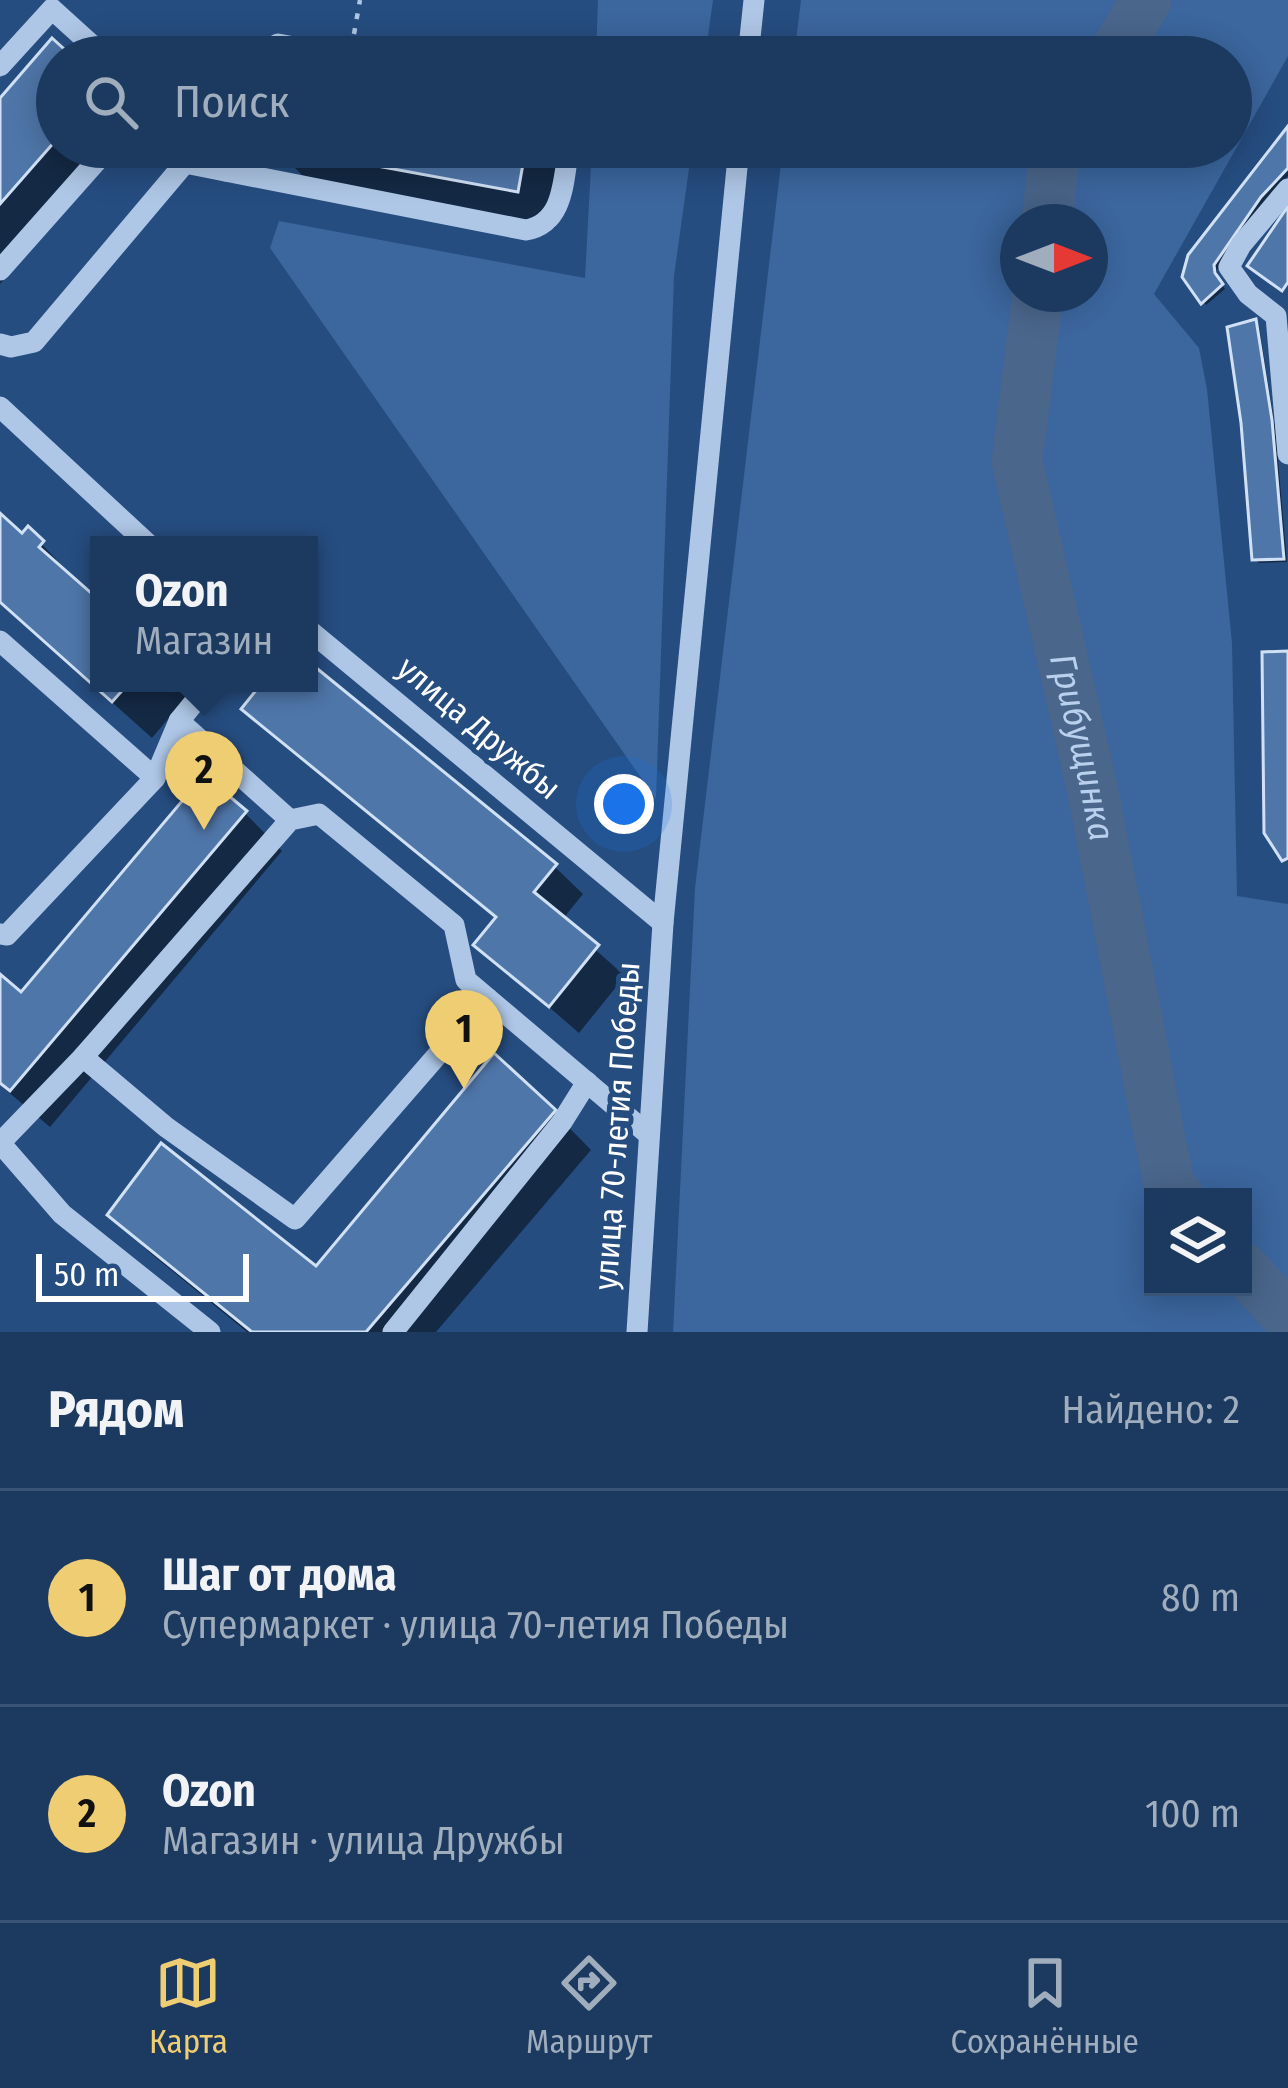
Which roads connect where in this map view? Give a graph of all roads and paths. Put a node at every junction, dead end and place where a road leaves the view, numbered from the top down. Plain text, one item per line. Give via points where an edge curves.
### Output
1 (360, 0) edge
2 (754, 0) edge
3 (82, 36) edge
4 (353, 36) edge
5 (750, 36) edge
6 (0, 66) edge
7 (91, 168) edge
8 (181, 168) edge
9 (210, 168) edge
10 (226, 168) edge
11 (565, 168) edge
12 (737, 168) edge
13 (225, 171) junction
14 (1288, 189) edge
15 (0, 270) edge
16 (1282, 309) edge
17 (0, 344) edge
18 (0, 407) edge
19 (1288, 454) edge
20 (139, 536) edge
21 (318, 637) edge
22 (0, 641) edge
23 (202, 692) edge
24 (178, 721) junction
25 (155, 778) junction
26 (290, 820) junction
27 (663, 923) junction
28 (0, 934) edge
29 (487, 998) junction
30 (83, 1058) junction
31 (587, 1082) junction
32 (648, 1134) junction
33 (0, 1143) edge
34 (210, 1332) edge
35 (394, 1332) edge
36 (637, 1332) edge

1 - 4 path
2 - 5 street
3 - 6 street via 52,9
7 - 15 street
8 - 17 street via 34,342
9 - 13 street
10 - 13 street
11 - 13 street via 559,205 526,230
12 - 27 street, улица 70-летия Победы
14 - 16 street via 1229,267 1248,294
16 - 19 street
18 - 20 street
21 - 27 street, улица Дружбы
22 - 25 street
23 - 24 street
24 - 25 street
24 - 26 street
25 - 28 street
26 - 29 street via 319,814 454,925 466,980
26 - 30 street
27 - 32 street, улица 70-летия Победы
29 - 30 street via 295,1219
29 - 31 street
30 - 33 street
31 - 32 street
31 - 35 street
32 - 36 street, улица 70-летия Победы
33 - 34 street via 62,1214

